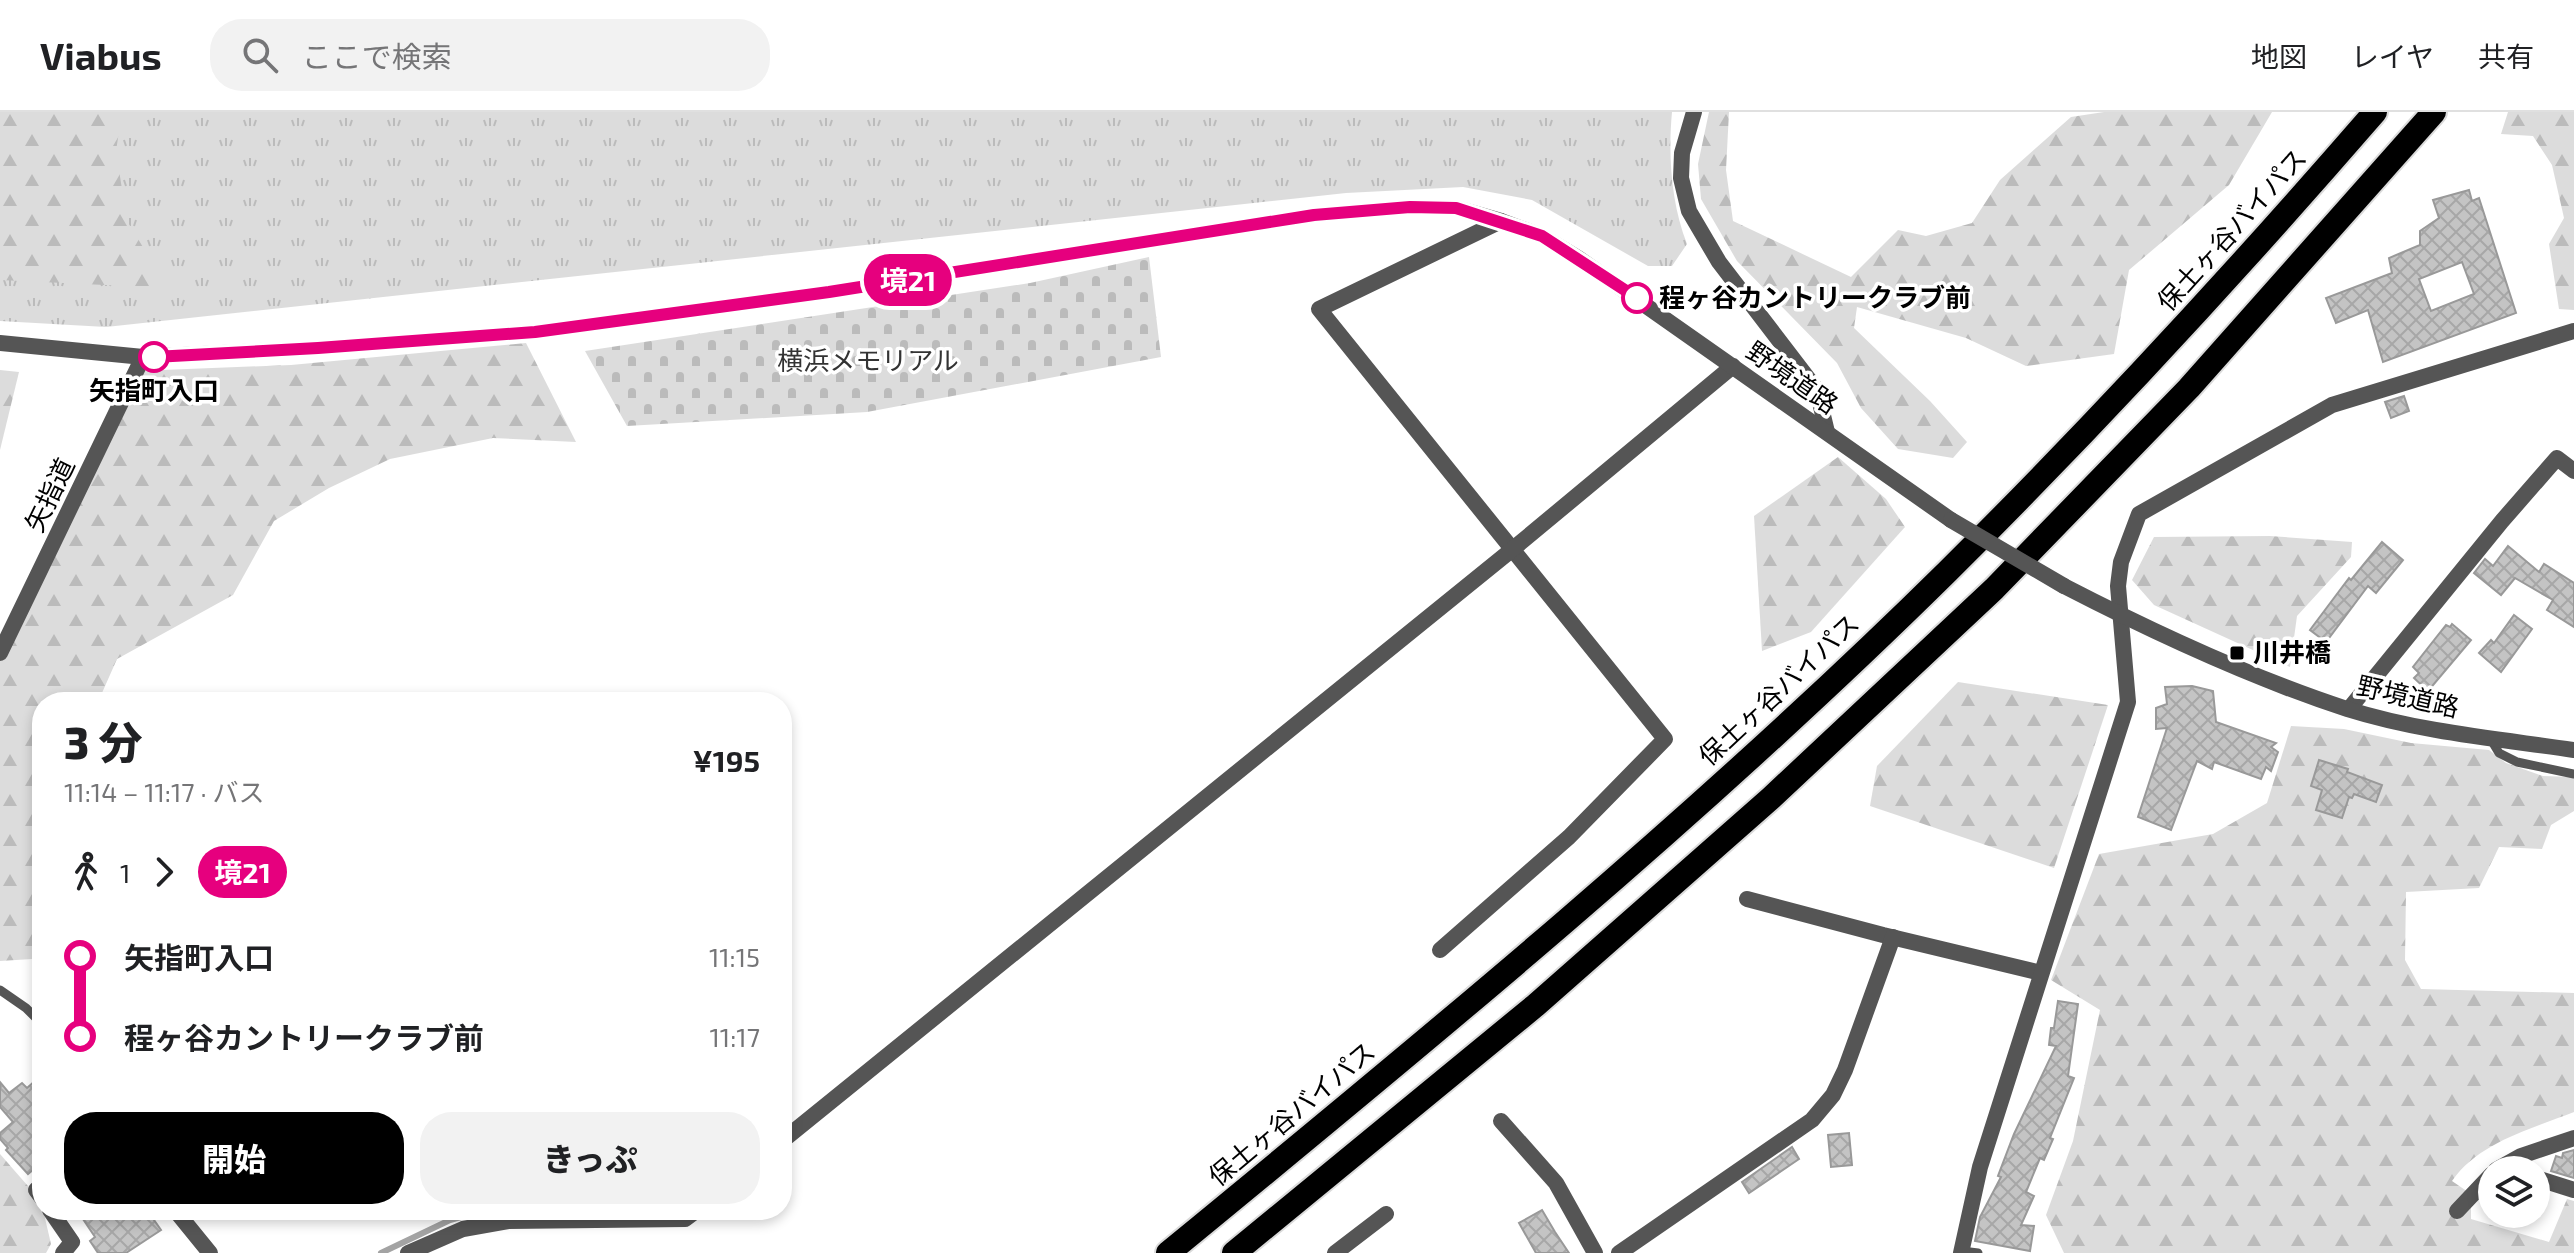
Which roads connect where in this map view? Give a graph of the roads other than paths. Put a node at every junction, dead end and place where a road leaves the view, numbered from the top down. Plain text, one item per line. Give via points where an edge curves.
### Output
1 (1694, 112) edge
2 (2375, 112) edge
3 (2434, 112) edge
4 (1501, 221) junction
5 (2574, 331) edge
6 (0, 343) edge
7 (143, 357) junction
8 (1733, 366) junction
9 (1827, 432) junction
10 (2574, 471) edge
11 (1514, 548) junction
12 (2120, 615) junction
13 (0, 653) edge
14 (2349, 709) junction
15 (2490, 738) junction
16 (2574, 750) edge
17 (2574, 774) edge
18 (1747, 899) dead end
19 (1893, 937) junction
20 (1440, 950) dead end
21 (2041, 973) junction
22 (0, 990) edge
23 (32, 1014) edge
24 (1501, 1121) dead end
25 (792, 1133) edge
26 (2574, 1138) edge
27 (2532, 1156) edge
28 (2550, 1182) edge
29 (2574, 1190) edge
30 (2478, 1191) edge
31 (2457, 1211) dead end
32 (1386, 1214) dead end
33 (57, 1220) edge
34 (183, 1220) edge
35 (530, 1220) edge
36 (1967, 1252) edge
37 (63, 1253) edge
38 (210, 1253) edge
39 (408, 1253) edge
40 (1168, 1253) edge
41 (1234, 1253) edge
42 (1335, 1253) edge
43 (1595, 1253) edge
44 (1619, 1253) edge

1 - 9 street via 1682,153 1682,192 1689,211 1719,262 1817,390
2 - 40 highway, 保土ヶ谷バイパス via 2118,396 1892,624 1512,967
3 - 41 highway via 2189,388 1994,589 1771,798 1536,1005
4 - 7 street, 野境道路 via 1456,208 1314,215 829,292 535,332
4 - 8 street, 野境道路 via 1542,236 1578,258
4 - 11 street via 1319,309
5 - 12 street via 2332,405 2139,514 2121,562
6 - 7 street, 野境道路
7 - 13 street, 矢指道
8 - 9 street, 野境道路
8 - 11 street
9 - 12 street, 野境道路, bridge via 1951,520
10 - 14 street via 2557,458
11 - 20 street via 1665,739 1569,837
11 - 25 street
12 - 14 street, 野境道路
12 - 21 street via 2128,702
14 - 15 street, 野境道路
15 - 16 street, 野境道路
15 - 17 lane via 2499,753 2517,762
18 - 19 street
19 - 21 street
19 - 44 street via 1845,1070 1812,1120
21 - 36 street via 1980,1167
22 - 23 lane
24 - 43 street via 1556,1183
26 - 27 street
28 - 29 street
30 - 31 street
32 - 42 street
33 - 37 street via 72,1242
34 - 38 street
35 - 39 street via 463,1229

